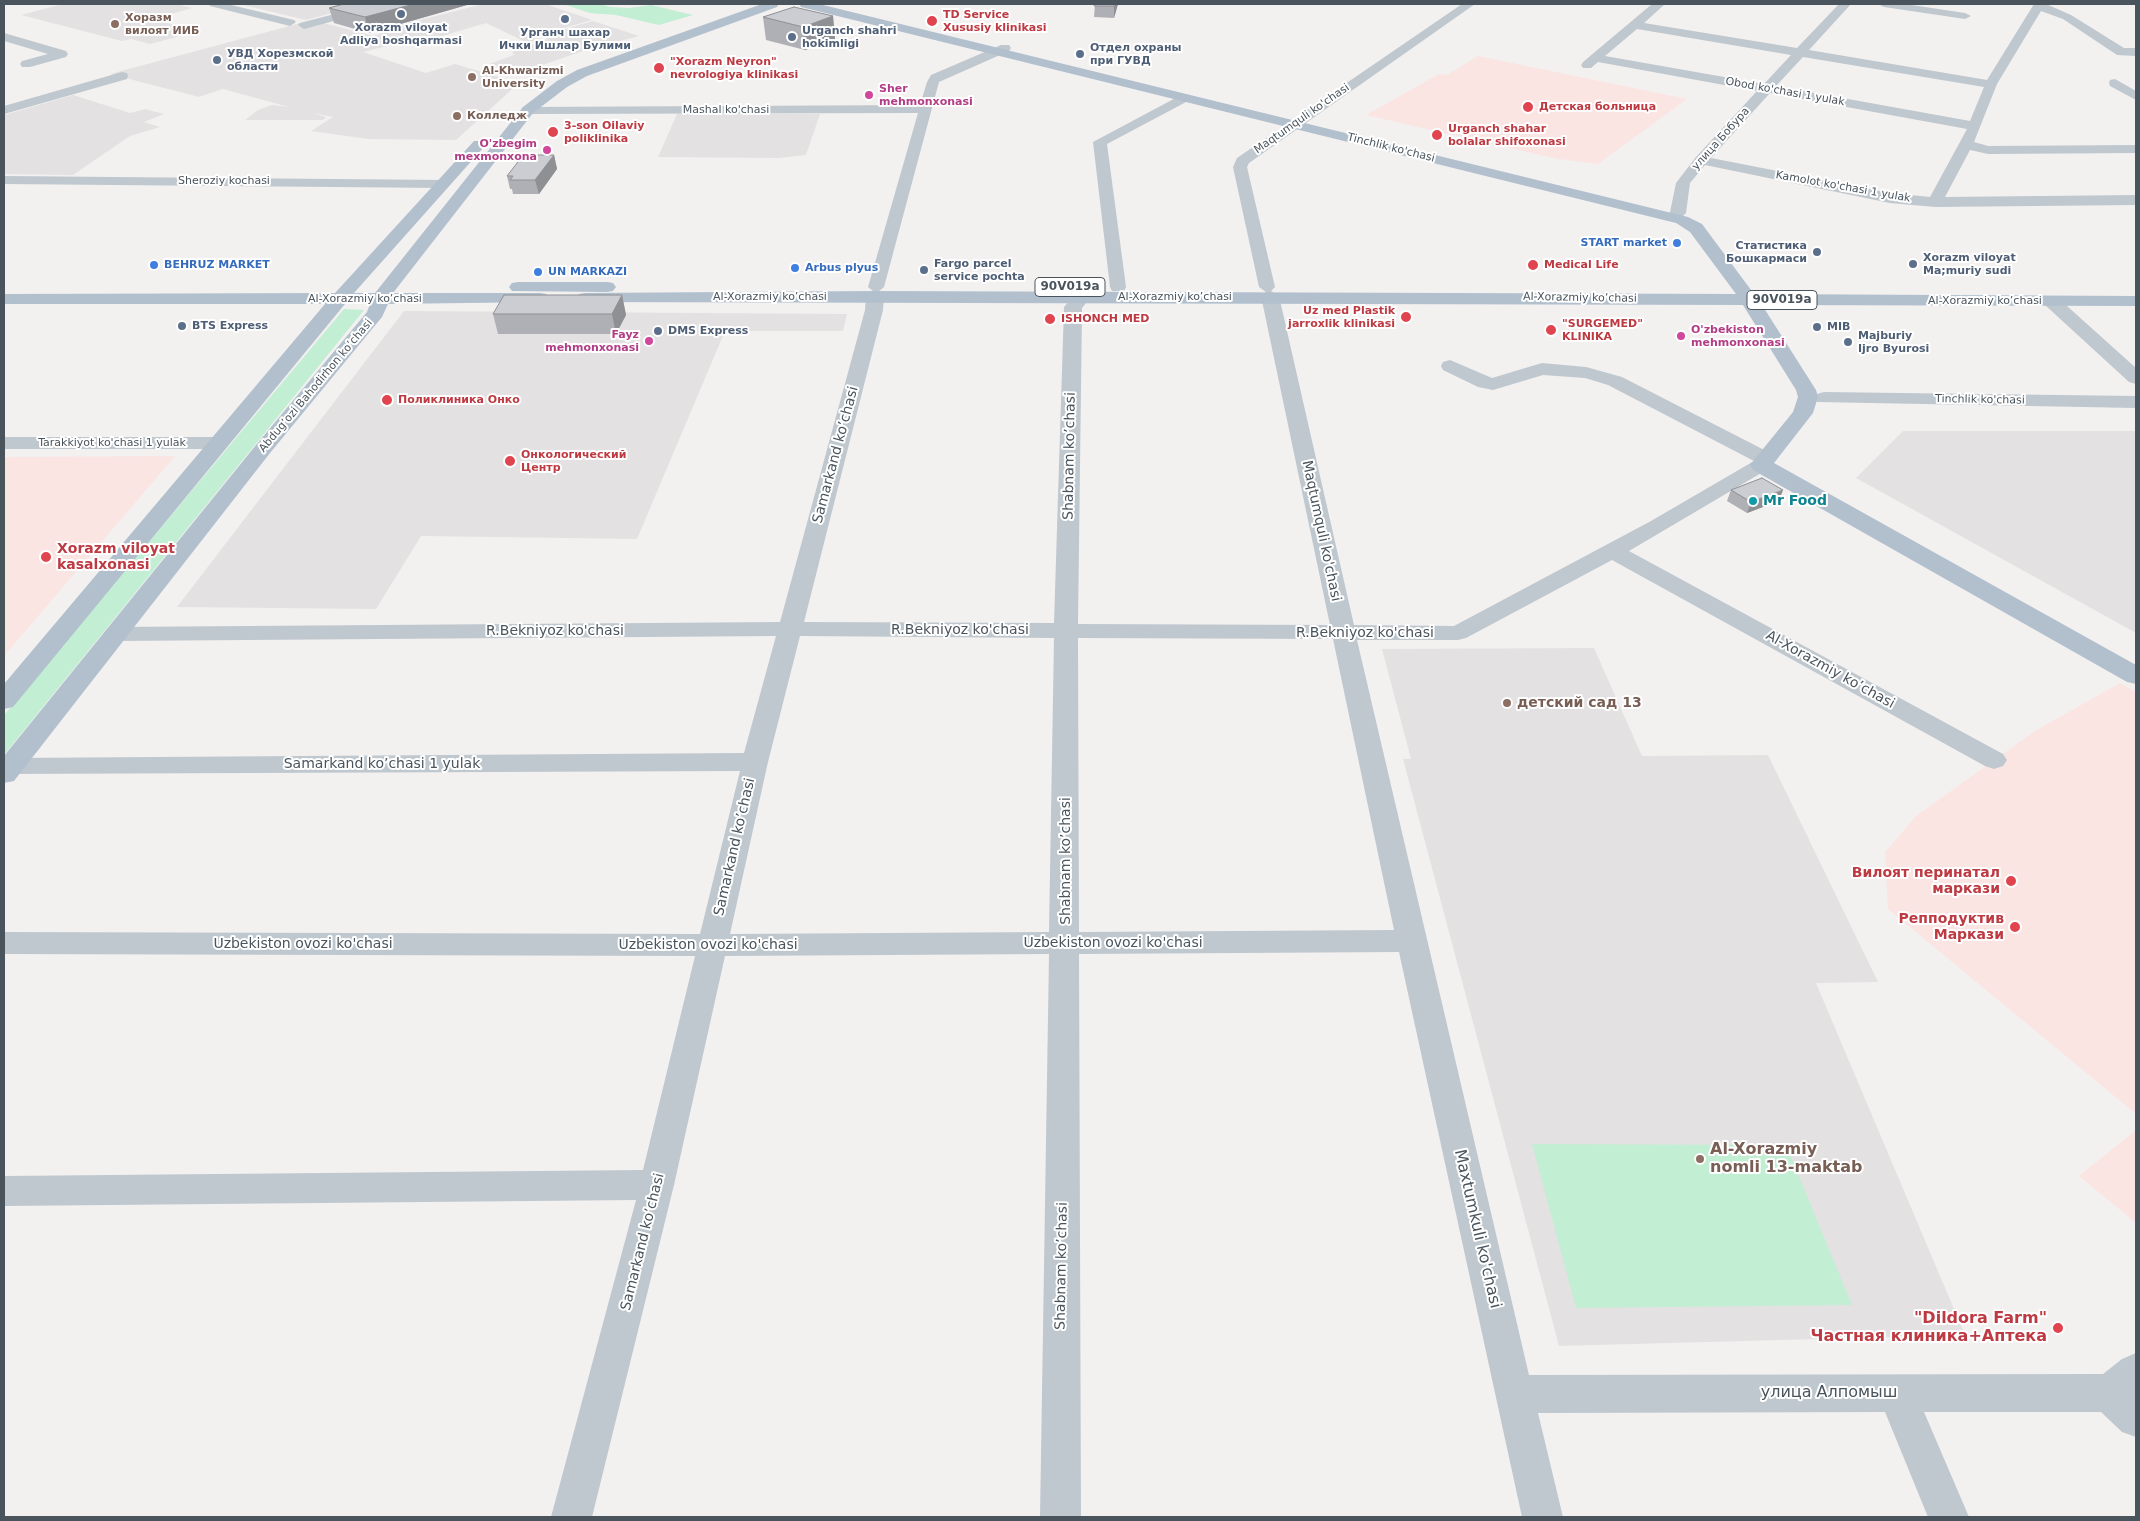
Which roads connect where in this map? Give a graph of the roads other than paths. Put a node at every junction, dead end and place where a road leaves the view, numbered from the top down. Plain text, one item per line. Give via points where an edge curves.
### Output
1 (214, 4) edge
2 (385, 4) edge
3 (748, 4) edge
4 (773, 4) edge
5 (805, 4) edge
6 (824, 4) edge
7 (1469, 4) edge
8 (1659, 4) edge
9 (1845, 4) edge
10 (1884, 4) edge
11 (2039, 5) edge
12 (1965, 16) dead end
13 (290, 22) dead end
14 (304, 25) dead end
15 (1634, 25) junction
16 (4, 37) edge
17 (1002, 50) junction
18 (1801, 52) junction
19 (2136, 52) edge
20 (1595, 58) junction
21 (26, 64) dead end
22 (1582, 69) dead end
23 (122, 76) dead end
24 (2136, 83) edge
25 (1991, 84) junction
26 (1767, 89) junction
27 (2136, 96) edge
28 (1183, 98) junction
29 (924, 109) junction
30 (4, 110) edge
31 (509, 110) dead end
32 (528, 110) junction
33 (1297, 122) junction
34 (1975, 126) junction
35 (508, 133) junction
36 (1965, 144) junction
37 (2136, 150) edge
38 (1701, 160) junction
39 (4, 180) edge
40 (444, 184) junction
41 (2136, 200) edge
42 (1935, 202) junction
43 (1676, 215) junction
44 (4, 287) edge
45 (1118, 287) junction
46 (2136, 287) edge
47 (875, 291) junction
48 (1268, 291) junction
49 (345, 293) junction
50 (384, 293) junction
51 (1751, 293) junction
52 (1082, 298) junction
53 (4, 299) edge
54 (2051, 301) junction
55 (2136, 301) edge
56 (1450, 366) dead end
57 (2136, 378) edge
58 (1824, 398) junction
59 (2136, 402) edge
60 (4, 443) edge
61 (219, 444) junction
62 (1778, 464) junction
63 (1613, 550) junction
64 (791, 629) junction
65 (1066, 631) junction
66 (115, 634) junction
67 (1343, 634) junction
68 (2136, 663) edge
69 (2136, 676) edge
70 (4, 701) edge
71 (1994, 760) dead end
72 (755, 762) junction
73 (7, 771) edge
74 (1412, 941) junction
75 (4, 943) edge
76 (1065, 943) junction
77 (712, 945) junction
78 (657, 1185) junction
79 (4, 1191) edge
80 (1896, 1392) junction
81 (1514, 1394) junction
82 (2127, 1395) edge
83 (572, 1517) edge
84 (1061, 1517) edge
85 (1542, 1517) edge
86 (1948, 1517) edge

1 - 13 street
2 - 14 street
3 - 31 main road via 590,60 545,81
4 - 32 main road, Abdug’ozi Bahodirhon ko’chasi via 582,73
5 - 17 main road, Tinchlik ko'chasi
6 - 17 main road, Tinchlik ko'chasi
7 - 33 street, Maqtumquli ko'chasi
8 - 15 street
9 - 18 street, улица Бобура
10 - 12 street
11 - 19 street via 2067,18 2121,52
11 - 25 street
15 - 18 street
15 - 20 street
16 - 21 street via 62,54
17 - 28 main road, Tinchlik ko'chasi
17 - 29 street, Samarkand ko’chasi via 936,78
17 - 33 main road, Tinchlik ko'chasi
18 - 25 street
18 - 26 street, улица Бобура
20 - 22 street
20 - 26 street, Obod ko'chasi 1 yulak
23 - 30 street
24 - 27 street via 2115,83
25 - 34 street
26 - 34 street, Obod ko'chasi 1 yulak
26 - 38 street, улица Бобура
28 - 33 main road, Tinchlik ko'chasi
28 - 45 street via 1100,142
29 - 32 street, Mashal ko'chasi
29 - 47 street, Samarkand ko’chasi
32 - 35 main road, Abdug’ozi Bahodirhon ko’chasi
33 - 43 main road, Tinchlik ko'chasi
33 - 48 street, Maqtumquli ko'chasi via 1245,158 1240,165
34 - 36 street
35 - 40 main road via 489,132
35 - 50 main road, Abdug’ozi Bahodirhon ko’chasi
36 - 37 street via 1988,150
36 - 42 street
38 - 42 street, Kamolot ko'chasi 1 yulak via 1890,198
38 - 43 street, улица Бобура via 1684,184
39 - 40 street, Sheroziy kochasi
40 - 49 main road
41 - 42 street, Kamolot ko'chasi 1 yulak
43 - 51 main road, Tinchlik ko'chasi via 1693,218 1708,227
44 - 49 main road, Al-Xorazmiy ko’chasi / 90V019a
45 - 47 main road, Al-Xorazmiy ko’chasi / 90V019a
45 - 48 main road, Al-Xorazmiy ko’chasi / 90V019a
46 - 51 main road, Al-Xorazmiy ko’chasi / 90V019a
47 - 50 main road, Al-Xorazmiy ko’chasi / 90V019a
47 - 52 main road, Al-Xorazmiy ko’chasi / 90V019a
47 - 64 street, Samarkand ko’chasi via 874,310
48 - 51 main road, Al-Xorazmiy ko’chasi / 90V019a
48 - 52 main road, Al-Xorazmiy ko’chasi / 90V019a
48 - 67 street, Maqtumquli ko'chasi
49 - 50 main road, Al-Xorazmiy ko’chasi / 90V019a
49 - 53 main road, Al-Xorazmiy ko’chasi / 90V019a
49 - 61 main road
50 - 66 main road, Abdug’ozi Bahodirhon ko’chasi via 376,313
51 - 54 main road, Al-Xorazmiy ko’chasi / 90V019a
51 - 58 main road, Tinchlik ko'chasi via 1818,380
51 - 62 main road, Tinchlik ko'chasi via 1808,397
52 - 65 street, Shabnam ko’chasi via 1073,307
54 - 55 main road, Al-Xorazmiy ko’chasi / 90V019a
54 - 57 street
56 - 62 street via 1493,384 1542,369 1586,373 1615,381
58 - 59 street, Tinchlik ko'chasi
58 - 62 main road via 1817,423
60 - 61 street, Tarakkiyot ko'chasi 1 yulak
61 - 70 main road
62 - 63 street, R.Bekniyoz ko'chasi
62 - 68 main road
62 - 69 main road
63 - 67 street, R.Bekniyoz ko'chasi via 1458,633
63 - 71 street, Al-Xorazmiy ko’chasi
64 - 65 street, R.Bekniyoz ko'chasi
64 - 66 street, R.Bekniyoz ko'chasi
64 - 72 street, Samarkand ko’chasi
65 - 67 street, R.Bekniyoz ko'chasi
65 - 76 street, Shabnam ko’chasi
66 - 73 main road, Abdug’ozi Bahodirhon ko’chasi
67 - 74 street, Maqtumquli ko'chasi
72 - 73 street, Samarkand ko’chasi 1 yulak
72 - 77 street, Samarkand ko’chasi
74 - 76 street, Uzbekiston ovozi ko'chasi
74 - 81 street, Mаxtumkuli ko'chasi
75 - 77 street, Uzbekiston ovozi ko'chasi
76 - 77 street, Uzbekiston ovozi ko'chasi
76 - 84 street, Shabnam ko’chasi
77 - 78 street, Samarkand ko’chasi
78 - 79 street
78 - 83 street, Samarkand ko’chasi
80 - 81 street, улица Алпомыш
80 - 82 street, улица Алпомыш
80 - 86 street
81 - 85 street, Mаxtumkuli ko'chasi

